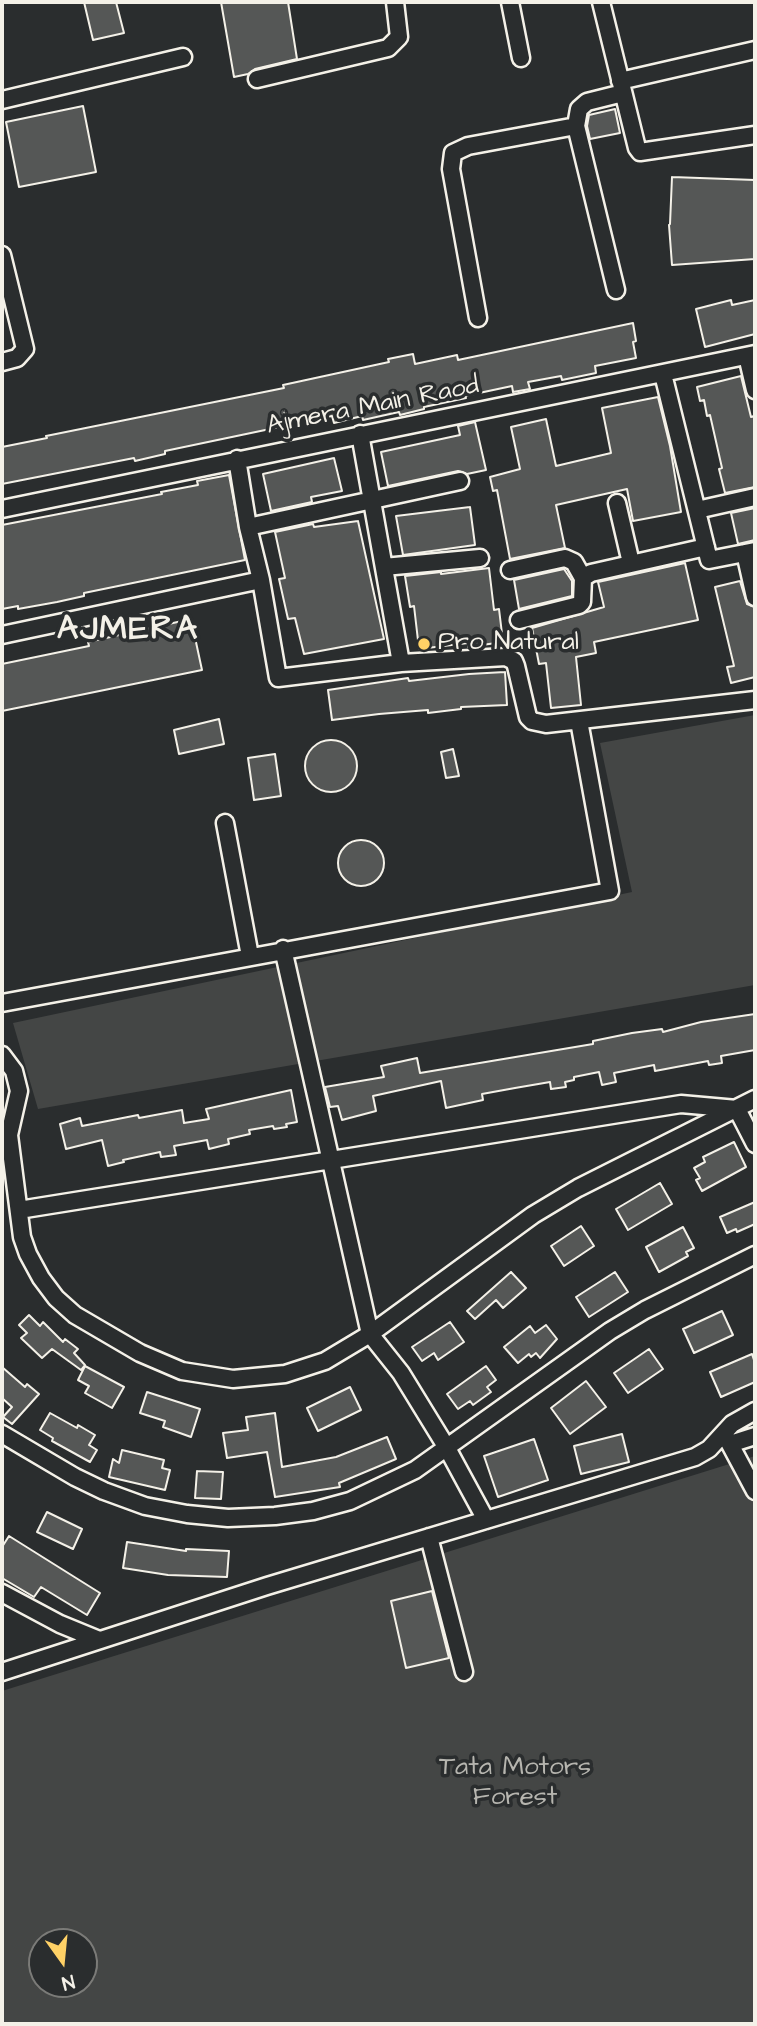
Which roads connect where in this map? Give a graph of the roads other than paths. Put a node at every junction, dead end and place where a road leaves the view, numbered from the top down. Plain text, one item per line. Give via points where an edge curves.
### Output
1 (395, 2) edge
2 (510, 2) edge
3 (601, 2) edge
4 (755, 50) edge
5 (183, 57) dead end
6 (521, 58) dead end
7 (257, 79) dead end
8 (622, 87) junction
9 (2, 100) edge
10 (576, 126) junction
11 (755, 135) edge
12 (2, 255) edge
13 (616, 290) dead end
14 (478, 318) dead end
15 (751, 355) edge
16 (2, 362) edge
17 (663, 374) junction
18 (755, 390) edge
19 (360, 433) junction
20 (237, 459) junction
21 (460, 481) dead end
22 (755, 497) edge
23 (372, 500) junction
24 (617, 503) dead end
25 (2, 509) edge
26 (697, 510) junction
27 (248, 527) junction
28 (706, 547) junction
29 (750, 552) edge
30 (480, 558) dead end
31 (631, 563) junction
32 (384, 567) junction
33 (510, 570) dead end
34 (583, 578) junction
35 (261, 580) junction
36 (755, 597) edge
37 (519, 620) dead end
38 (2, 635) edge
39 (401, 663) junction
40 (755, 700) edge
41 (579, 721) junction
42 (225, 824) dead end
43 (283, 949) junction
44 (250, 956) junction
45 (2, 1003) edge
46 (2, 1055) edge
47 (755, 1100) edge
48 (737, 1109) junction
49 (755, 1144) edge
50 (330, 1160) junction
51 (19, 1210) junction
52 (755, 1255) edge
53 (370, 1334) junction
54 (755, 1411) edge
55 (2, 1434) edge
56 (755, 1436) edge
57 (727, 1438) junction
58 (447, 1448) junction
59 (755, 1491) edge
60 (486, 1520) junction
61 (429, 1537) junction
62 (2, 1593) edge
63 (100, 1640) junction
64 (2, 1672) edge
65 (464, 1672) dead end

1 - 7 street via 399,37 388,48
2 - 6 street
3 - 8 street
4 - 8 street
5 - 9 street
8 - 10 street via 587,102 579,109
8 - 11 street via 640,152
10 - 13 street
10 - 14 street via 468,146 453,153 451,169
12 - 16 street via 25,349 18,358
15 - 17 street, Ajmera Main Raod
15 - 18 street
17 - 19 street, Ajmera Main Raod
17 - 26 street
19 - 20 street, Ajmera Main Raod
19 - 23 street
20 - 25 street, Ajmera Main Raod
20 - 27 street
21 - 23 street
22 - 26 street
23 - 27 street
23 - 32 street
24 - 31 street
26 - 28 street
27 - 35 street
28 - 29 street via 709,561
28 - 31 street
29 - 36 street
30 - 32 street
31 - 34 street
32 - 39 street
33 - 34 street via 565,558 575,562
34 - 37 street via 579,605
35 - 38 street
35 - 39 street via 278,678
39 - 41 street via 510,658 532,721
40 - 41 street
41 - 43 street via 610,891
42 - 44 street
43 - 44 street
43 - 50 street
44 - 45 street
46 - 51 street via 15,1071 19,1091 9,1135
47 - 48 street
48 - 49 street
48 - 50 street via 681,1104
48 - 53 street via 533,1214
50 - 51 street
50 - 53 street
51 - 53 street via 28,1254 55,1298 96,1329 159,1363 233,1379 285,1374 325,1361
52 - 58 street via 610,1331
53 - 58 street via 401,1373
54 - 57 street via 732,1424
55 - 58 street via 104,1491 145,1506 228,1518 313,1511 350,1501 405,1475
56 - 57 street
57 - 59 street
57 - 60 street via 695,1457
58 - 60 street
60 - 61 street
61 - 63 street
61 - 65 street
62 - 63 street
63 - 64 street

